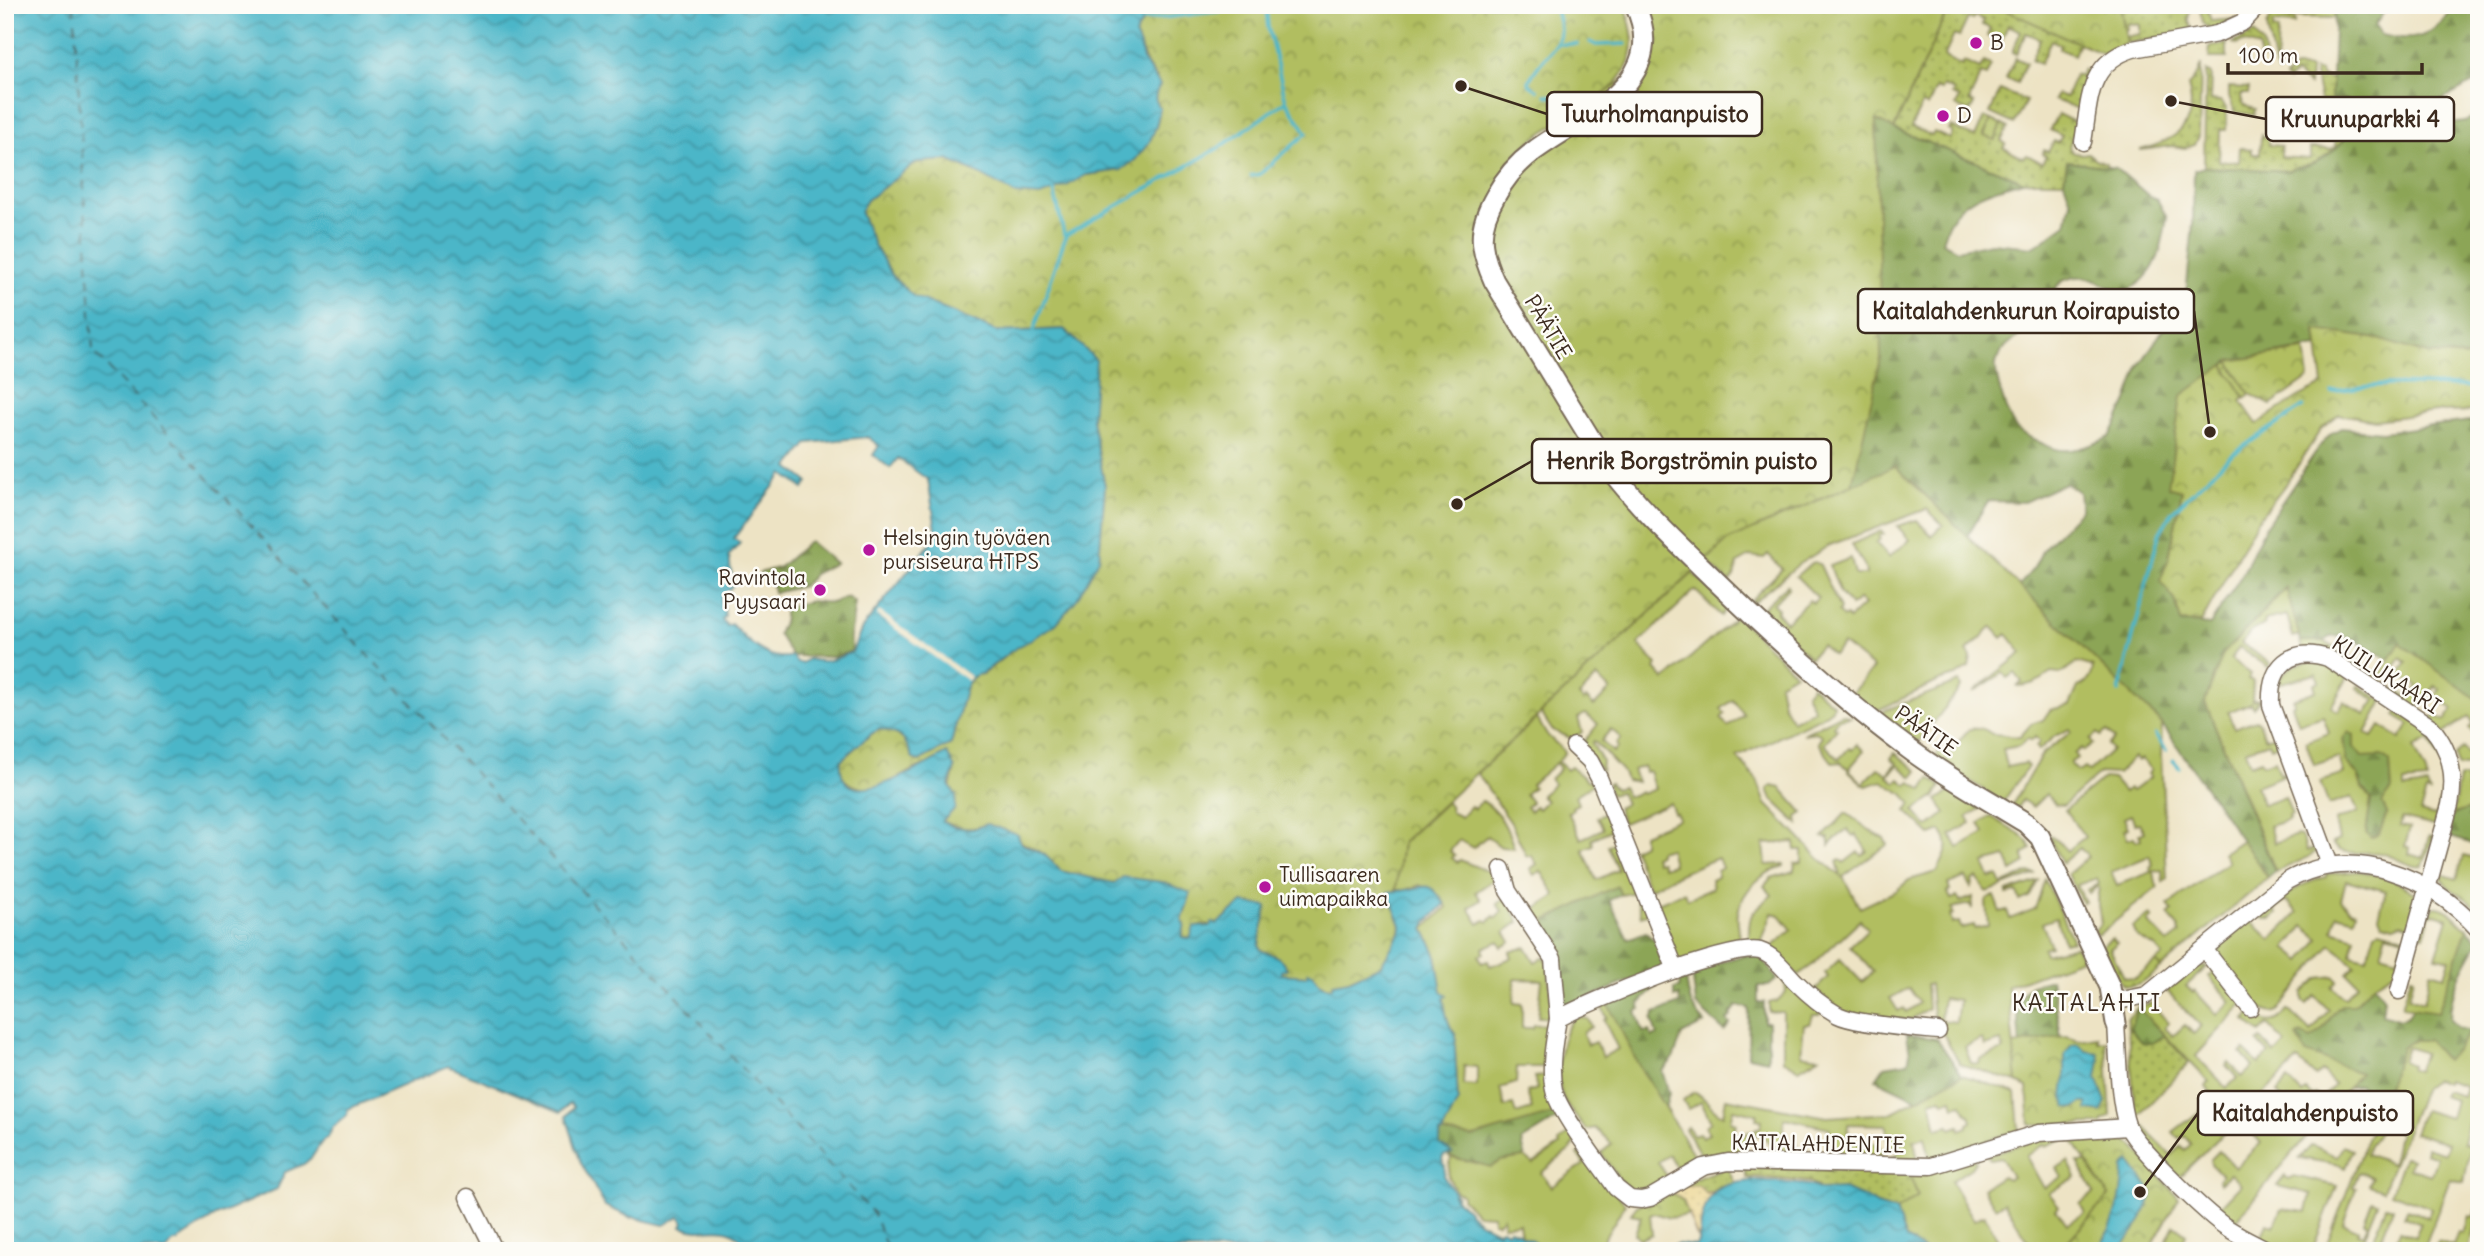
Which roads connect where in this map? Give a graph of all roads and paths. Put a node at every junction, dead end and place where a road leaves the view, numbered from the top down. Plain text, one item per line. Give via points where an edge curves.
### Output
1 (1635, 5) edge
2 (2259, 5) edge
3 (2082, 142) dead end
4 (1574, 746) dead end
5 (2330, 865) junction
6 (1502, 869) dead end
7 (2426, 889) junction
8 (2479, 930) edge
9 (2204, 949) junction
10 (1676, 970) junction
11 (2399, 991) dead end
12 (2113, 1002) junction
13 (2250, 1007) dead end
14 (1558, 1019) junction
15 (2116, 1023) joint
16 (1938, 1031) dead end
17 (2128, 1128) junction
18 (468, 1197) dead end
19 (495, 1251) edge
20 (2270, 1251) edge

1 - 12 street, PÄÄTIE via 1643,45 1633,76 1618,95 1533,151 1508,176 1487,210 1482,252 1494,281 1606,464 1642,508 1787,649 1849,702 1910,750 2026,823 2040,837 2092,945
2 - 3 street via 2243,22 2217,34 2133,49 2106,63 2093,84
4 - 10 street via 1599,778
5 - 7 street via 2375,867
5 - 7 street, KUILUKAARI via 2271,705 2272,683 2279,668 2301,654 2328,658 2431,727 2441,740 2454,786
5 - 9 street via 2287,881
6 - 14 street via 1508,891 1553,959
7 - 8 street via 2462,912
7 - 11 street, KUILUKAARI
9 - 12 street via 2147,995
9 - 13 street
10 - 14 street
10 - 16 street via 1758,951 1776,960 1837,1015
12 - 15 street, PÄÄTIE
14 - 17 street, KAITALAHDENTIE via 1556,1098 1616,1188 1635,1200 1650,1198 1703,1167 1728,1162 1918,1168 2039,1133
15 - 17 street, PÄÄTIE
17 - 20 street via 2212,1216
18 - 19 street

